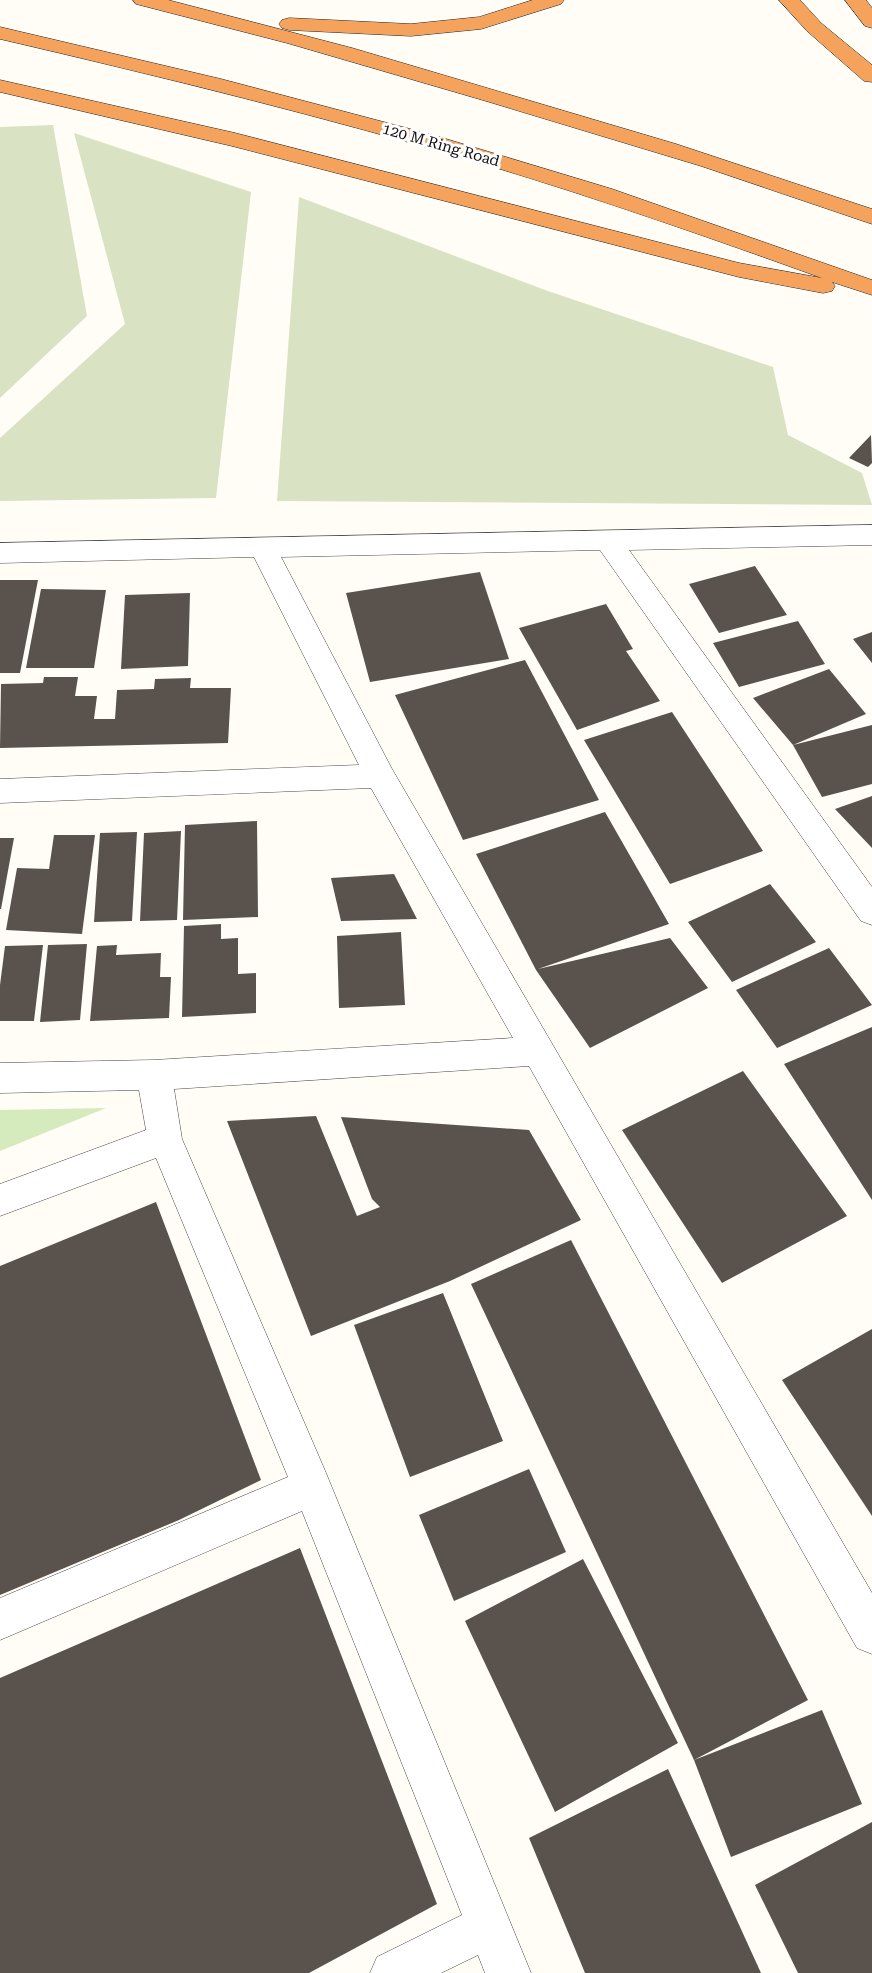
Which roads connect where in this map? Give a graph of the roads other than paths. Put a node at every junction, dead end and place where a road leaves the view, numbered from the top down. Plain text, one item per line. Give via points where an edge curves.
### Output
1 (143, 0) edge
2 (554, 0) edge
3 (789, 0) edge
4 (855, 0) edge
5 (232, 21) junction
6 (872, 22) edge
7 (0, 33) edge
8 (872, 76) edge
9 (0, 86) edge
10 (872, 217) edge
11 (872, 289) edge
12 (872, 535) edge
13 (608, 542) junction
14 (263, 548) junction
15 (0, 553) edge
16 (380, 776) junction
17 (0, 791) edge
18 (872, 912) edge
19 (539, 1051) junction
20 (154, 1075) junction
21 (0, 1078) edge
22 (165, 1139) junction
23 (0, 1200) edge
24 (312, 1487) junction
25 (0, 1619) edge
26 (872, 1633) edge
27 (490, 1925) junction
28 (393, 1973) edge
29 (508, 1973) edge

1 - 5 highway
2 - 5 highway via 481,23 411,30
3 - 8 highway via 813,27
4 - 6 highway
5 - 10 highway via 761,176
7 - 11 highway, 120 M Ring Road via 177,73 367,123 565,182
9 - 11 highway via 235,140 767,277
12 - 13 street
13 - 14 street
13 - 18 street
14 - 15 street
14 - 16 street
16 - 17 street
16 - 19 street
19 - 20 street
19 - 26 street
20 - 21 street
20 - 22 street
22 - 23 street
22 - 24 street
24 - 25 street
24 - 27 street
27 - 28 street
27 - 29 street

